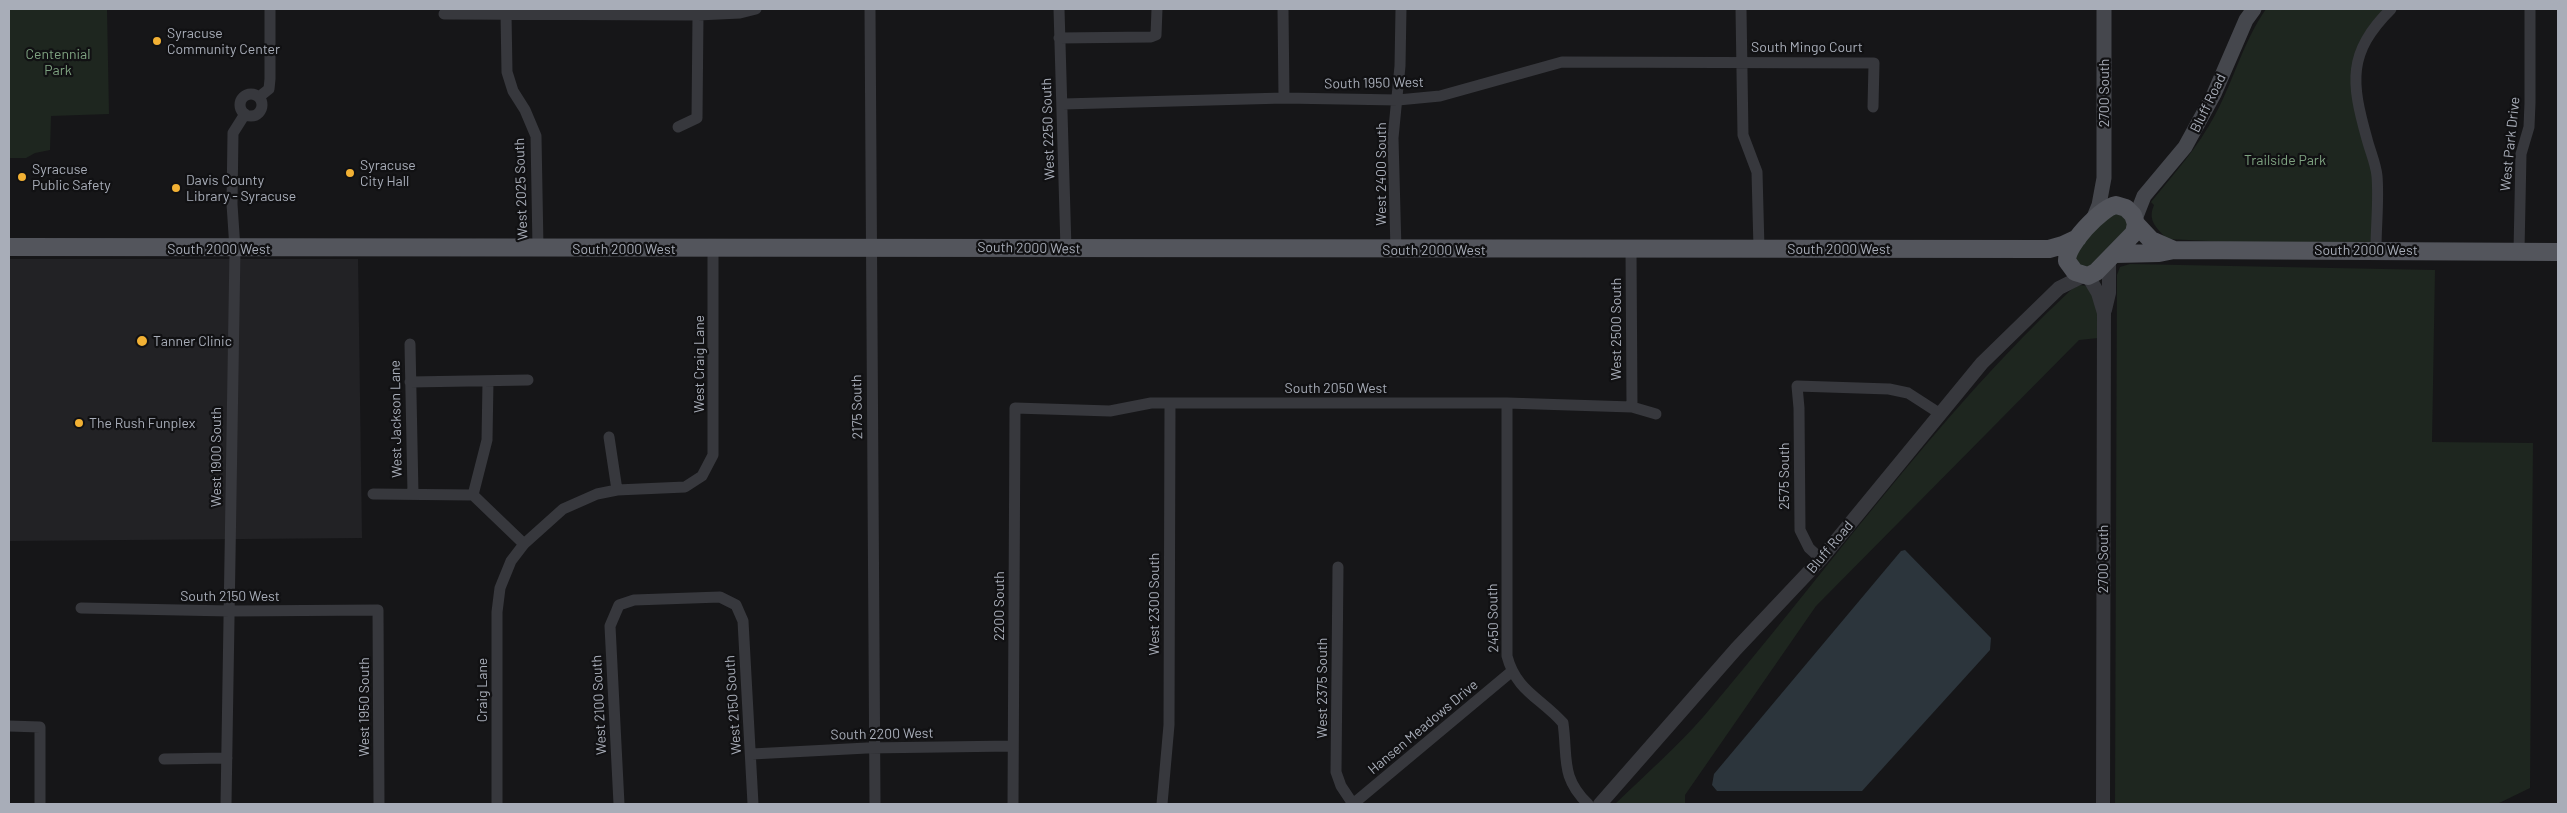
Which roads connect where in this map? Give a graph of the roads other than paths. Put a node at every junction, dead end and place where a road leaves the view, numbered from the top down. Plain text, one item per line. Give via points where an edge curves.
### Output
1 (270, 9) edge
2 (756, 9) edge
3 (870, 9) edge
4 (1059, 9) edge
5 (1158, 9) edge
6 (1283, 9) edge
7 (1401, 9) edge
8 (1741, 9) edge
9 (2104, 9) edge
10 (2254, 9) edge
11 (2390, 9) edge
12 (2530, 9) edge
13 (444, 14) dead end
14 (506, 14) junction
15 (698, 15) junction
16 (1059, 38) junction
17 (1741, 62) junction
18 (259, 97) junction
19 (1284, 98) junction
20 (1398, 100) junction
21 (1063, 104) junction
22 (1873, 108) dead end
23 (245, 114) junction
24 (678, 127) dead end
25 (2104, 178) junction
26 (2149, 189) junction
27 (2119, 205) junction
28 (2136, 222) junction
29 (2091, 224) junction
30 (2078, 238) junction
31 (9, 247) edge
32 (871, 247) junction
33 (538, 248) junction
34 (235, 249) junction
35 (713, 249) junction
36 (1066, 249) junction
37 (1759, 249) junction
38 (2049, 249) junction
39 (2376, 249) junction
40 (1396, 250) junction
41 (1631, 250) junction
42 (2174, 250) junction
43 (2519, 252) junction
44 (2558, 252) edge
45 (2112, 257) junction
46 (2068, 263) junction
47 (2085, 276) junction
48 (2059, 288) junction
49 (2104, 313) junction
50 (410, 344) dead end
51 (528, 380) dead end
52 (488, 381) junction
53 (410, 382) junction
54 (1170, 403) junction
55 (1507, 403) junction
56 (1632, 407) junction
57 (1015, 408) joint
58 (1939, 413) junction
59 (1656, 414) dead end
60 (609, 437) dead end
61 (617, 490) junction
62 (373, 494) dead end
63 (413, 494) junction
64 (473, 494) junction
65 (524, 544) junction
66 (1821, 559) junction
67 (1338, 567) dead end
68 (619, 605) joint
69 (81, 608) dead end
70 (378, 610) joint
71 (230, 611) junction
72 (1511, 672) junction
73 (9, 726) edge
74 (1013, 746) junction
75 (876, 748) junction
76 (752, 754) junction
77 (227, 758) junction
78 (164, 759) dead end
79 (40, 804) edge
80 (226, 804) edge
81 (379, 804) edge
82 (497, 804) edge
83 (620, 804) edge
84 (753, 804) edge
85 (875, 804) edge
86 (1013, 804) edge
87 (1162, 804) edge
88 (1353, 804) edge
89 (1588, 804) edge
90 (1600, 804) edge
91 (2103, 804) edge

1 - 18 street via 270,79 268,88
2 - 15 street
3 - 32 street, 2175 South
4 - 16 street, West 2250 South
5 - 16 street via 1156,35 1151,37
6 - 19 street
7 - 20 street, West 2400 South
8 - 17 street
9 - 25 main road, 2700 South
10 - 26 main road, Bluff Road via 2186,147
11 - 39 street via 2373,27 2362,47 2356,68 2356,96 2377,175
12 - 43 street, West Park Drive via 2529,127 2521,154
13 - 14 street
14 - 15 street
14 - 33 street, West 2025 South via 507,72 536,136
15 - 24 street via 697,118
16 - 21 street, West 2250 South
17 - 20 street, South 1950 West via 1562,62 1440,96
17 - 22 street, South Mingo Court via 1874,63
17 - 37 street via 1742,135 1757,172
18 - 23 street via 262,107 259,113
18 - 23 street via 248,94 243,98 240,105
19 - 20 street, South 1950 West
19 - 21 street, South 1950 West
20 - 40 street, West 2400 South via 1393,138
21 - 36 street, West 2250 South
23 - 34 street, West 1900 South via 233,132
25 - 27 main road, 2700 South via 2108,191
25 - 29 main road, 2700 South via 2100,205
26 - 27 main road, Bluff Road via 2138,198
26 - 28 main road, Bluff Road via 2140,203
27 - 28 main road, South 2000 West via 2130,211
27 - 29 main road via 2106,208
28 - 42 main road, South 2000 West via 2151,240
28 - 45 main road via 2131,237
29 - 30 main road
30 - 38 main road, South 2000 West
30 - 46 main road via 2069,248
31 - 34 main road, South 2000 West
32 - 35 main road, South 2000 West
32 - 36 main road, South 2000 West
32 - 75 street, 2175 South
33 - 34 main road, South 2000 West
33 - 35 main road, South 2000 West
34 - 71 street, West 1900 South
35 - 61 street, West Craig Lane via 713,455 702,476 685,487
36 - 40 main road, South 2000 West
37 - 38 main road, South 2000 West
37 - 41 main road, South 2000 West
38 - 46 main road
39 - 42 main road, South 2000 West
39 - 43 main road, South 2000 West
40 - 41 main road, South 2000 West
41 - 56 street, West 2500 South
42 - 45 main road, South 2000 West
43 - 44 main road, South 2000 West
45 - 47 main road via 2096,272
45 - 49 street
46 - 47 main road via 2074,272
46 - 48 street, Bluff Road
47 - 48 street, Bluff Road
47 - 49 street via 2098,292
48 - 58 street, Bluff Road via 1999,345
49 - 91 street, 2700 South
50 - 53 street, West Jackson Lane
51 - 52 street
52 - 53 street
52 - 64 street via 487,440
53 - 63 street, West Jackson Lane
54 - 55 street, South 2050 West
54 - 57 street, South 2050 West via 1151,403 1110,411
54 - 87 street, West 2300 South via 1169,725
55 - 56 street, South 2050 West
55 - 72 street, 2450 South via 1507,656
56 - 59 street, South 2050 West
57 - 74 street, 2200 South
58 - 66 street, Bluff Road
58 - 66 street, 2575 South via 1908,393 1889,388 1797,386 1800,530 1809,548
60 - 61 street
61 - 65 street via 597,494 563,509
62 - 63 street
63 - 64 street
64 - 65 street
65 - 82 street, Craig Lane via 504,576 497,612
66 - 90 street, Bluff Road via 1736,649
67 - 88 street, West 2375 South via 1336,772
68 - 76 street, West 2150 South via 634,600 720,597 736,605 743,621
68 - 83 street, West 2100 South via 610,626
69 - 71 street, South 2150 West
70 - 71 street, South 2150 West
70 - 81 street, West 1950 South
71 - 77 street, West 1900 South
72 - 88 street, Hansen Meadows Drive
72 - 89 street via 1563,723 1570,782
73 - 79 street via 40,727
74 - 75 street, South 2200 West
74 - 86 street, 2200 South
75 - 76 street, South 2200 West
75 - 85 street, 2175 South
76 - 84 street, West 2150 South
77 - 78 street
77 - 80 street, West 1900 South

